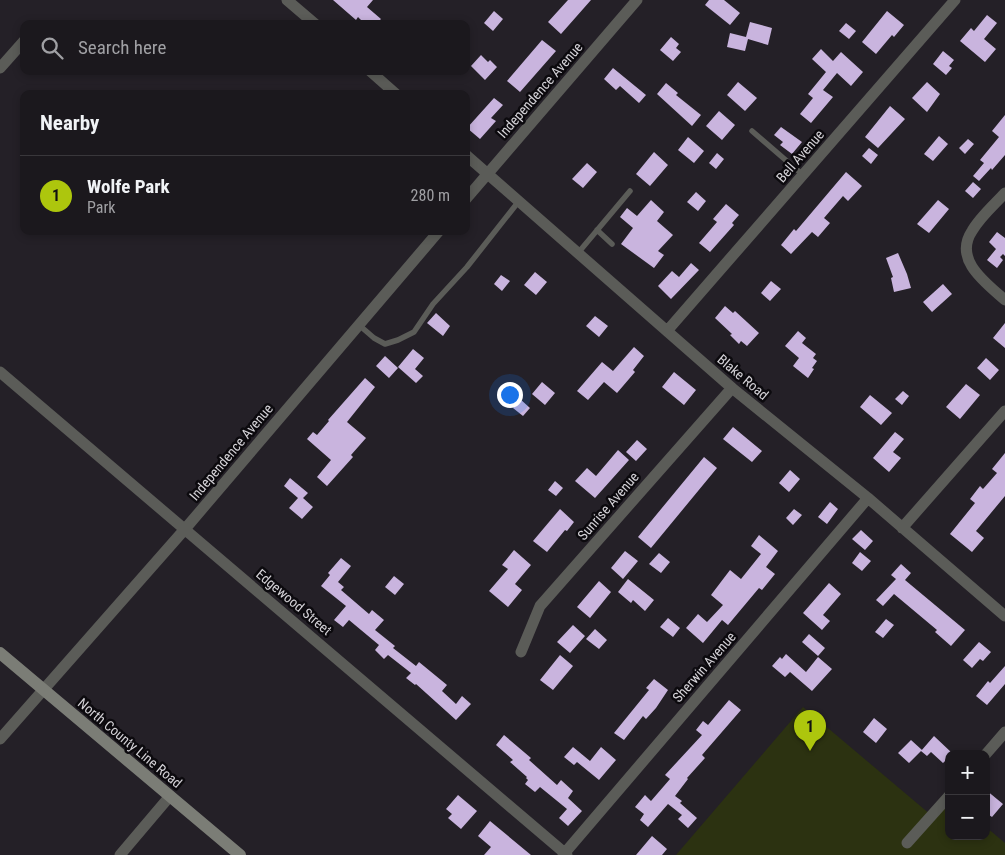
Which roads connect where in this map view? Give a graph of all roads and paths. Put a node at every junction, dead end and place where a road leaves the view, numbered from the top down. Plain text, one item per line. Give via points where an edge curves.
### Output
1 (287, 0) edge
2 (637, 0) edge
3 (955, 0) edge
4 (310, 20) edge
5 (20, 46) edge
6 (0, 68) edge
7 (375, 75) edge
8 (391, 90) edge
9 (752, 131) dead end
10 (470, 158) edge
11 (488, 174) junction
12 (803, 175) junction
13 (630, 191) dead end
14 (1005, 192) edge
15 (470, 194) edge
16 (520, 201) junction
17 (597, 230) junction
18 (436, 235) edge
19 (612, 244) dead end
20 (578, 253) junction
21 (1005, 300) edge
22 (359, 325) junction
23 (667, 331) junction
24 (0, 372) edge
25 (732, 388) junction
26 (1005, 411) edge
27 (868, 498) junction
28 (902, 528) junction
29 (185, 529) junction
30 (1005, 616) edge
31 (521, 652) dead end
32 (0, 653) edge
33 (44, 690) junction
34 (1005, 732) edge
35 (0, 739) edge
36 (989, 750) edge
37 (170, 796) junction
38 (945, 801) edge
39 (908, 843) dead end
40 (565, 854) edge
41 (120, 855) edge
42 (240, 855) edge

1 - 4 street
2 - 11 street, Independence Avenue
3 - 12 street, Bell Avenue
5 - 6 street
7 - 8 street
9 - 12 lane
10 - 11 street, Blake Road
11 - 15 street, Independence Avenue
11 - 16 street, Blake Road
12 - 23 street, Bell Avenue
13 - 17 lane
14 - 21 street via 972,231 966,243 968,262 980,279
16 - 20 street, Blake Road
16 - 22 lane via 433,304 414,332 385,344
17 - 19 lane
17 - 20 lane
18 - 22 street, Independence Avenue
20 - 23 street, Blake Road
22 - 29 street, Independence Avenue
23 - 25 street, Blake Road
24 - 29 street, Edgewood Street
25 - 27 street, Blake Road
25 - 31 street, Sunrise Avenue via 540,606
26 - 28 street
27 - 28 street, Blake Road
27 - 40 street, Sherwin Avenue
28 - 30 street, Blake Road
29 - 33 street, Independence Avenue
29 - 40 street, Edgewood Street
32 - 33 main road, North County Line Road
33 - 35 street, Independence Avenue
33 - 37 main road, North County Line Road
34 - 36 street
37 - 41 street
37 - 42 main road, North County Line Road
38 - 39 street

